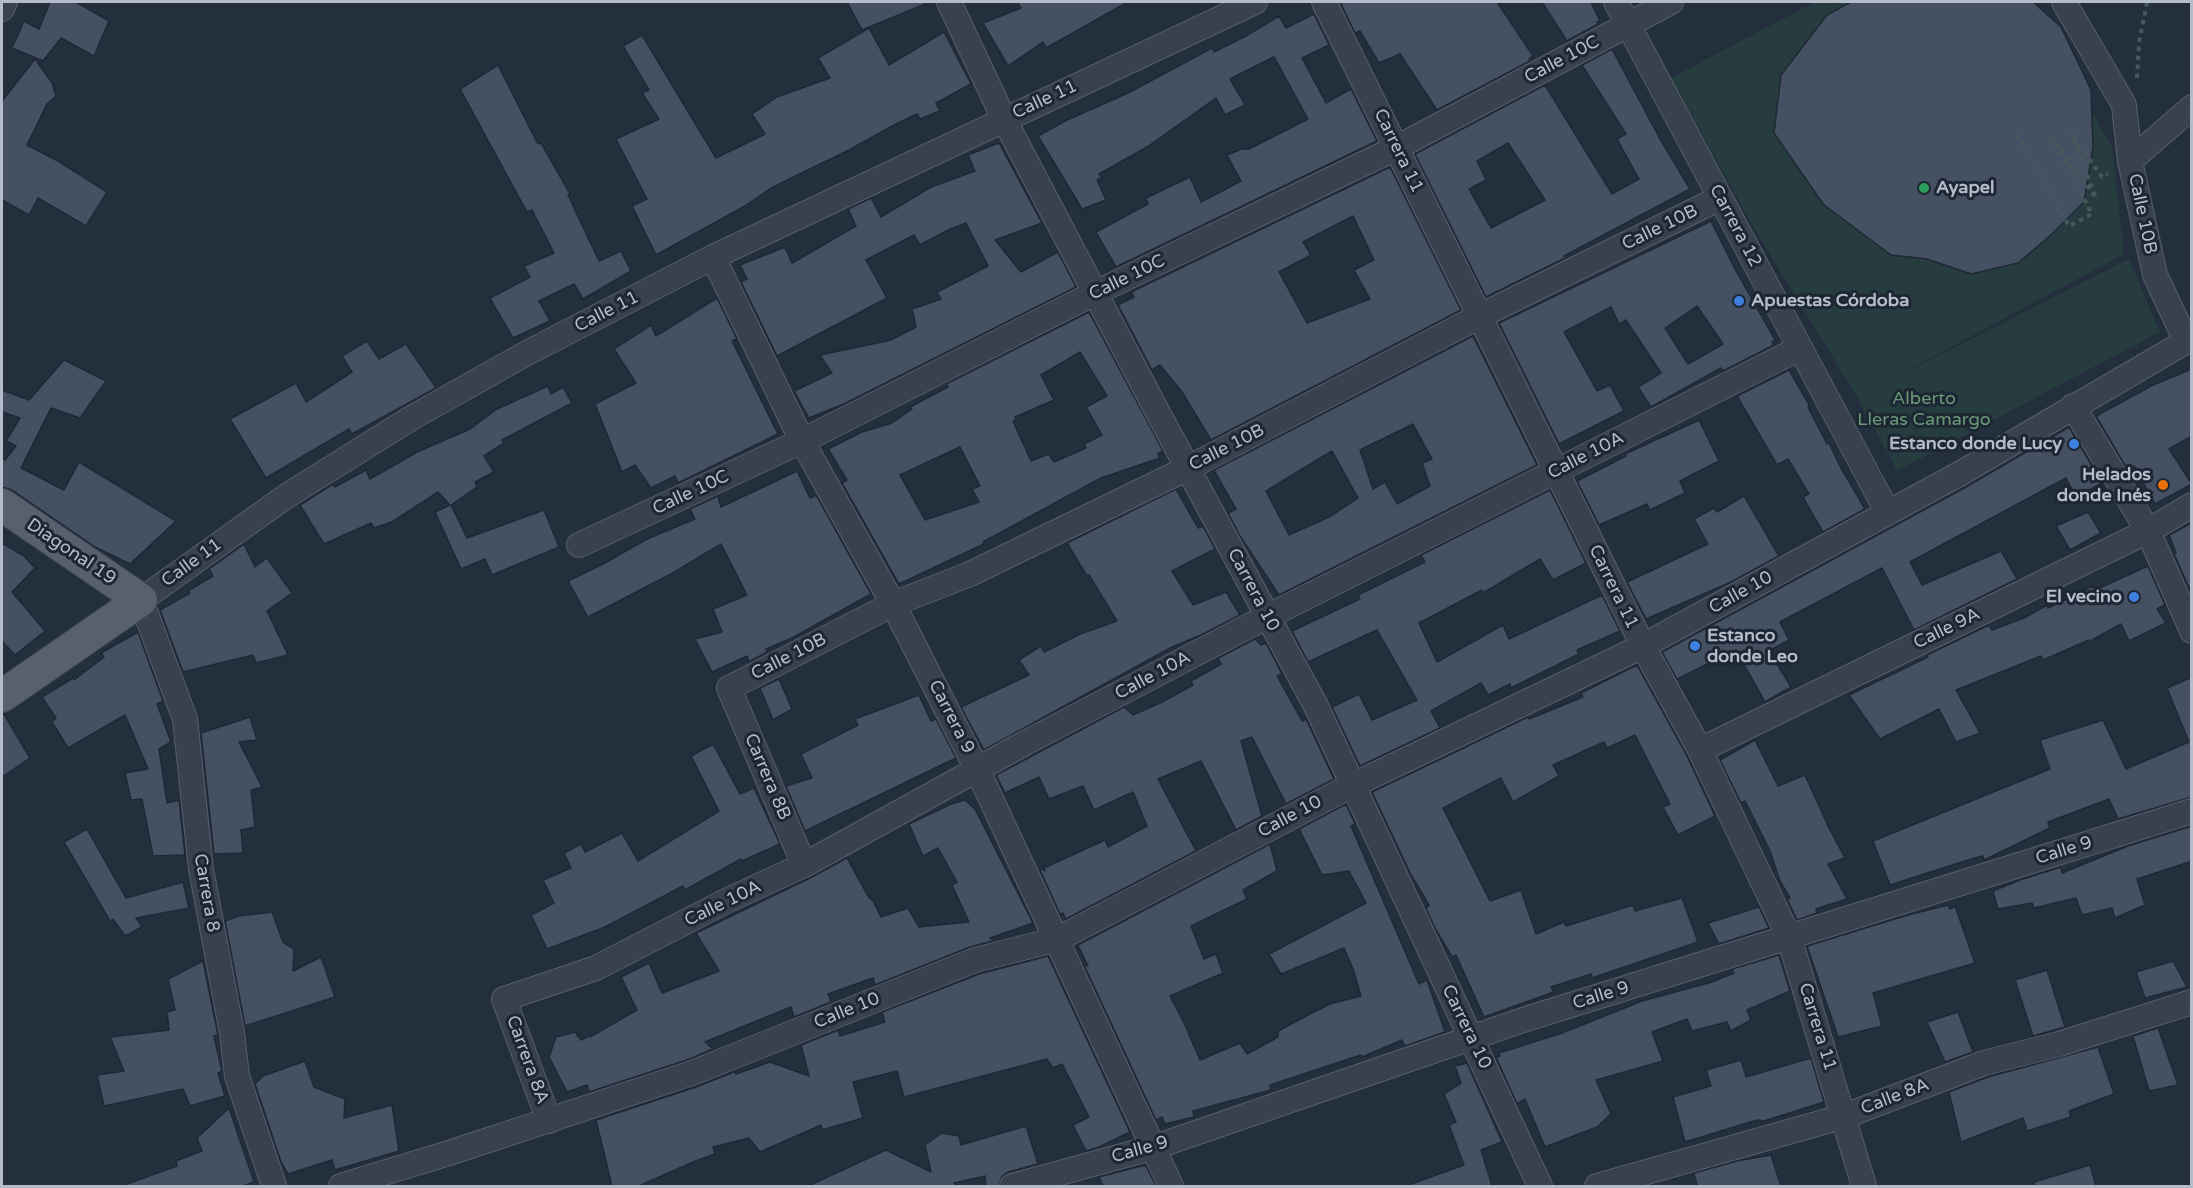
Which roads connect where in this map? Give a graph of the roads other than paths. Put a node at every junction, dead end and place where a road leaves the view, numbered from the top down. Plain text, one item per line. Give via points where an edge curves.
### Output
1 (5, 2) edge
2 (949, 2) edge
3 (1255, 2) edge
4 (1324, 2) edge
5 (1616, 2) edge
6 (1671, 2) edge
7 (2064, 2) edge
8 (2, 9) edge
9 (1628, 25) junction
10 (2192, 107) edge
11 (1004, 119) junction
12 (1396, 148) junction
13 (2130, 161) junction
14 (1720, 198) junction
15 (713, 257) junction
16 (1095, 293) junction
17 (1480, 316) junction
18 (2189, 339) edge
19 (1800, 348) junction
20 (2073, 406) junction
21 (802, 441) junction
22 (1188, 468) junction
23 (1556, 471) junction
24 (2, 505) edge
25 (2192, 505) edge
26 (1888, 513) junction
27 (2148, 531) junction
28 (579, 545) dead end
29 (141, 600) junction
30 (893, 604) junction
31 (1268, 616) junction
32 (2192, 631) edge
33 (1642, 646) junction
34 (729, 688) joint
35 (2, 696) edge
36 (1700, 750) junction
37 (978, 771) junction
38 (1353, 787) junction
39 (2192, 811) edge
40 (804, 866) junction
41 (1789, 937) junction
42 (1058, 939) junction
43 (504, 999) joint
44 (2192, 1002) edge
45 (1472, 1038) junction
46 (1845, 1116) junction
47 (549, 1121) junction
48 (1155, 1146) junction
49 (274, 1186) edge
50 (341, 1186) edge
51 (1012, 1186) edge
52 (1172, 1186) edge
53 (1540, 1186) edge
54 (1597, 1186) edge
55 (1864, 1186) edge

1 - 8 street
2 - 11 street, Carrera 10
3 - 11 street, Calle 11
4 - 12 street, Carrera 11
5 - 9 street, Carrera 12
6 - 9 street, Calle 10C
7 - 13 street via 2124,105
9 - 12 street, Calle 10C
9 - 14 street, Carrera 12
10 - 13 street, Calle 10B
11 - 15 street, Calle 11
11 - 16 street, Carrera 10
12 - 16 street, Calle 10C
12 - 17 street, Carrera 11
13 - 18 street, Calle 10B via 2155,275
14 - 17 street, Calle 10B
14 - 19 street, Carrera 12
15 - 21 street, Carrera 9
15 - 29 street, Calle 11 via 412,417 285,497
16 - 21 street, Calle 10C
16 - 22 street, Carrera 10
17 - 22 street, Calle 10B
17 - 23 street, Carrera 11
18 - 20 street, Calle 10
19 - 23 street, Calle 10A
19 - 26 street, Carrera 12
20 - 26 street, Calle 10
20 - 27 street
21 - 28 street, Calle 10C
21 - 30 street, Carrera 9
22 - 30 street, Calle 10B via 970,574
22 - 31 street, Carrera 10
23 - 31 street, Calle 10A
23 - 33 street, Carrera 11
24 - 29 main road, Diagonal 19
25 - 27 street, Calle 9A
26 - 33 street, Calle 10
27 - 32 street
27 - 36 street, Calle 9A
29 - 35 main road, Calle 11
29 - 49 street, Carrera 8 via 184,719 201,869 237,1076
30 - 34 street, Calle 10B
30 - 37 street, Carrera 9
31 - 37 street, Calle 10A
31 - 38 street, Carrera 10
33 - 36 street, Carrera 11
33 - 38 street, Calle 10
34 - 40 street, Carrera 8B
36 - 41 street, Carrera 11
37 - 40 street, Calle 10A
37 - 42 street, Carrera 9
38 - 42 street, Calle 10
38 - 45 street, Carrera 10
39 - 41 street, Calle 9
40 - 43 street, Calle 10A via 596,968
41 - 45 street, Calle 9
41 - 46 street, Carrera 11
42 - 47 street, Calle 10 via 975,960 692,1073
42 - 48 street, Carrera 9
43 - 47 street, Carrera 8A
44 - 46 street, Calle 8A via 1984,1063
45 - 48 street, Calle 9
45 - 53 street, Carrera 10
46 - 54 street, Calle 8A
46 - 55 street, Carrera 11
47 - 50 street, Calle 10
48 - 51 street, Calle 9
48 - 52 street, Carrera 9

